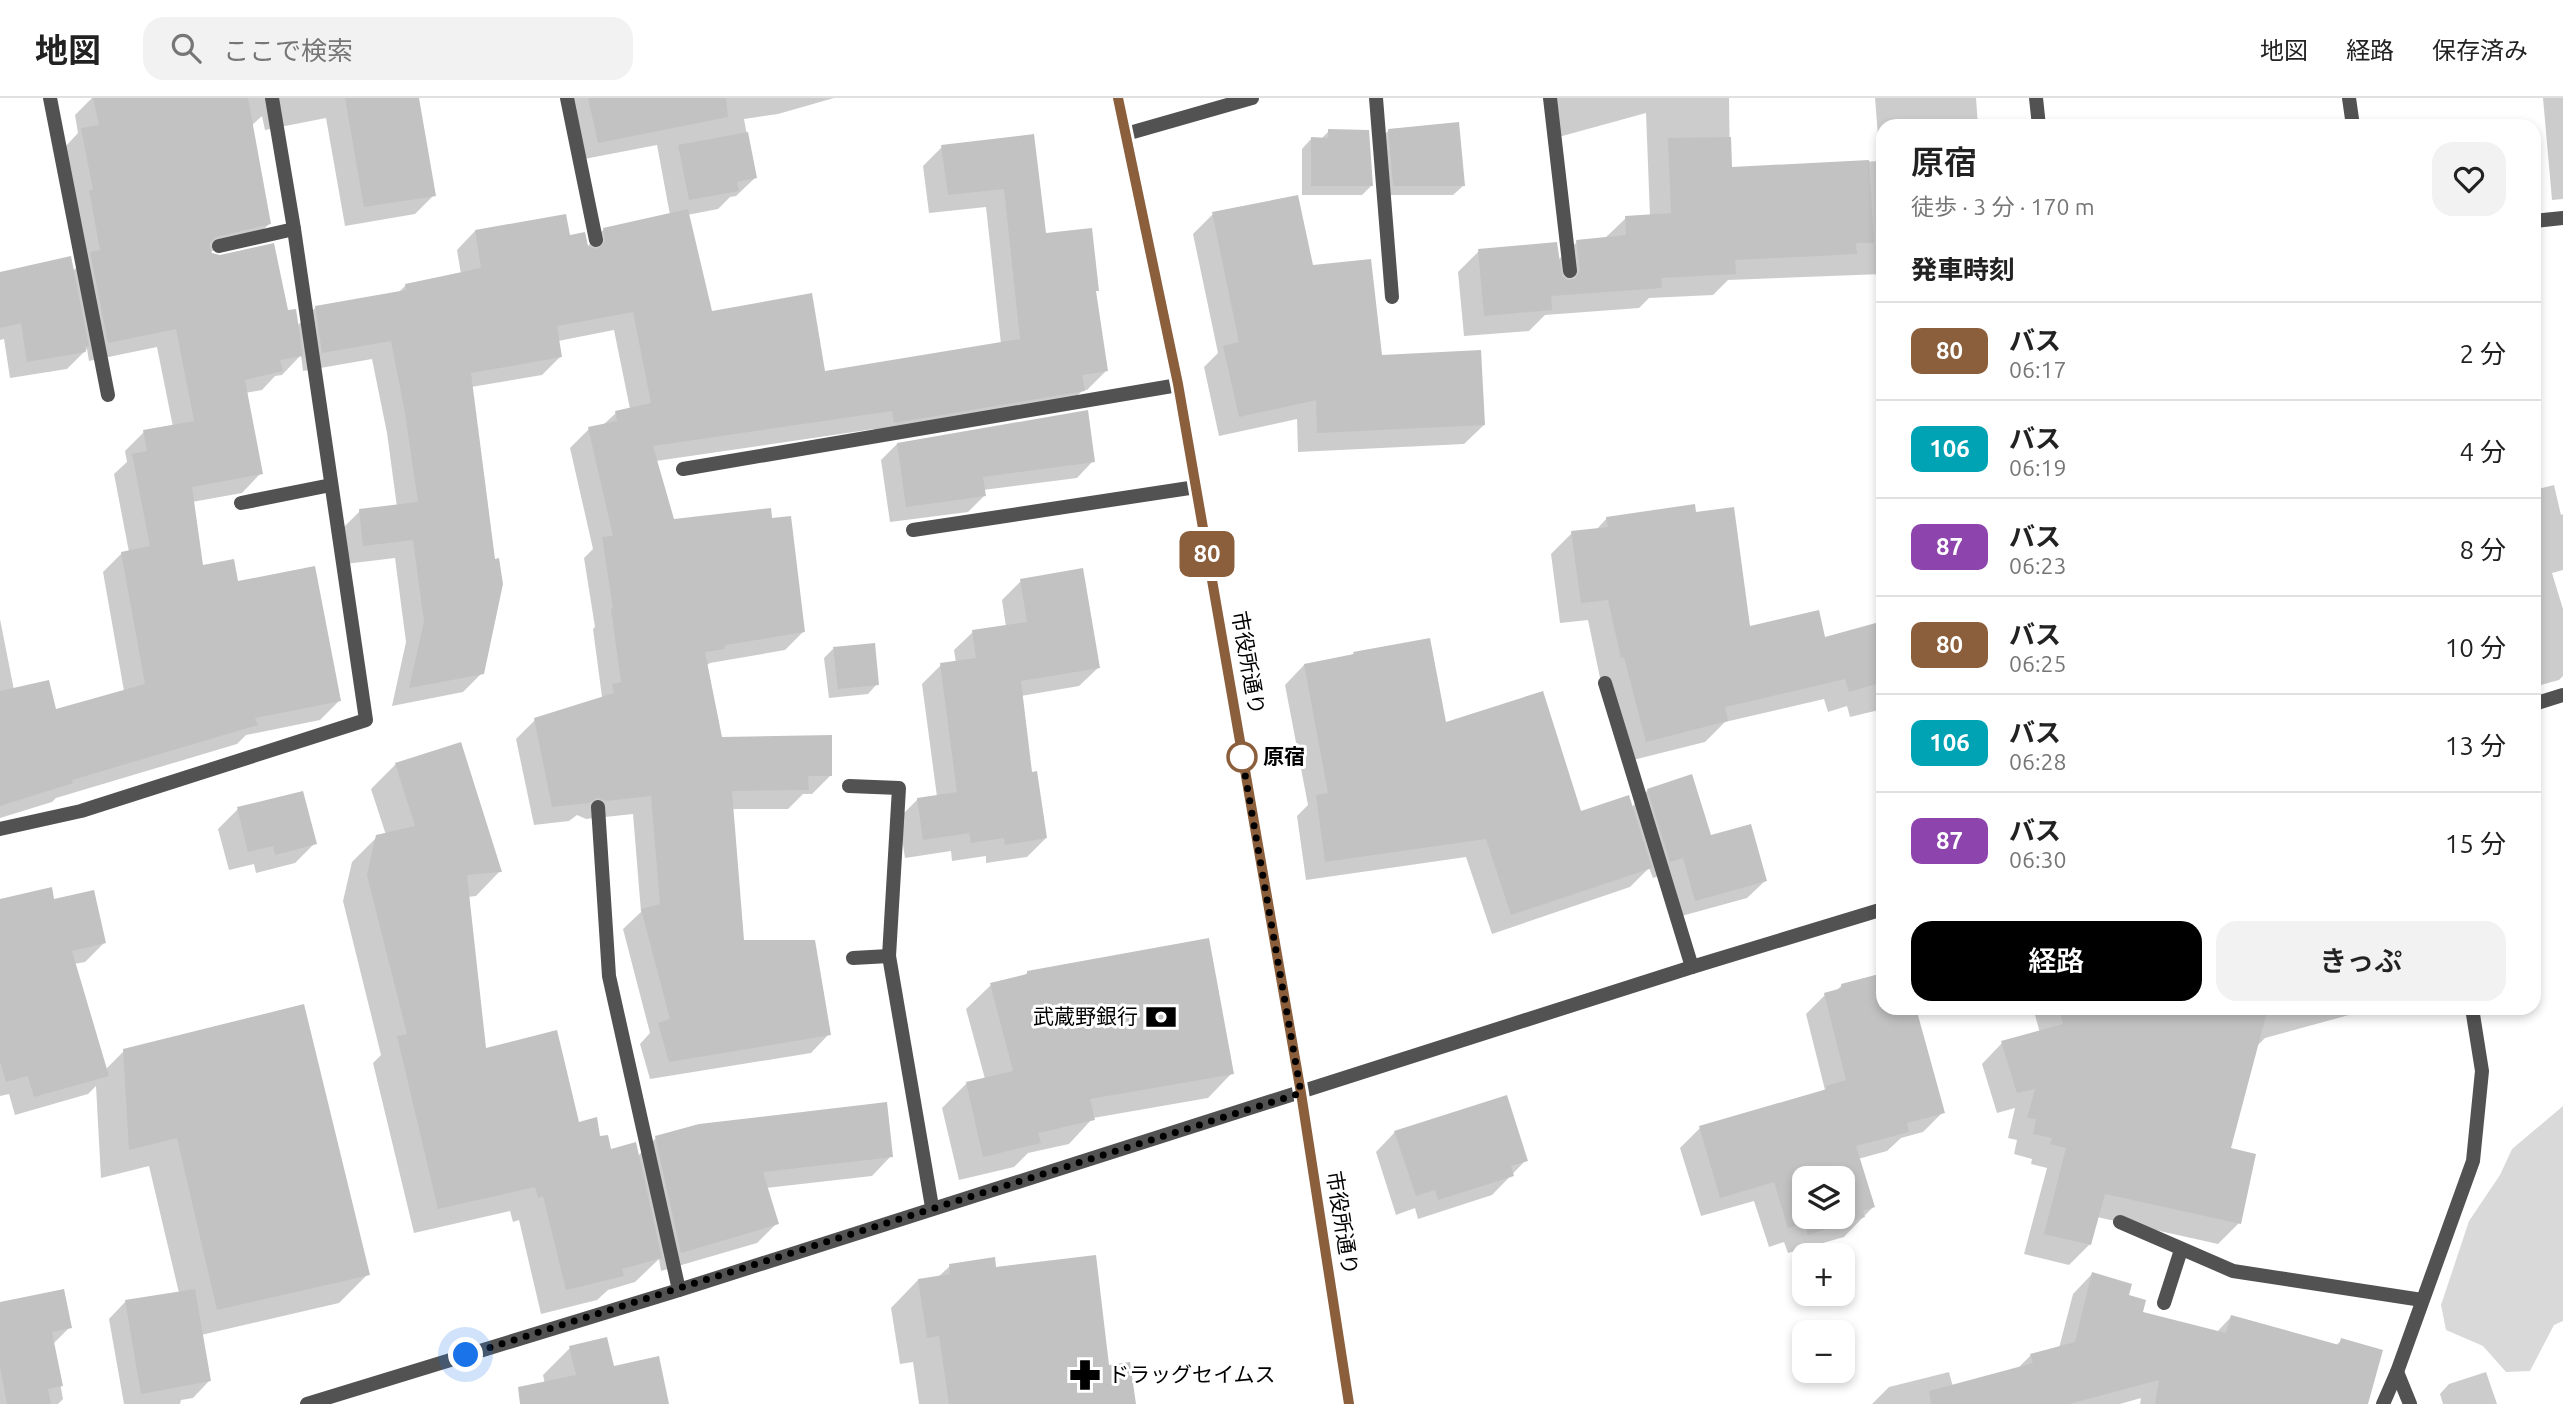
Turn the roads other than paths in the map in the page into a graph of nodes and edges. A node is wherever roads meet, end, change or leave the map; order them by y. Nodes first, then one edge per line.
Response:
1 (50, 98) edge
2 (272, 98) edge
3 (567, 98) edge
4 (1118, 98) edge
5 (1252, 98) edge
6 (1376, 98) edge
7 (1550, 98) edge
8 (2036, 98) edge
9 (2349, 98) edge
10 (2038, 119) edge
11 (2352, 119) edge
12 (1126, 134) junction
13 (2563, 218) edge
14 (2541, 220) edge
15 (294, 229) junction
16 (596, 240) dead end
17 (219, 246) dead end
18 (1570, 271) dead end
19 (1392, 296) dead end
20 (1178, 384) junction
21 (108, 395) dead end
22 (682, 469) dead end
23 (331, 485) junction
24 (1196, 488) junction
25 (241, 503) dead end
26 (913, 530) dead end
27 (1605, 683) dead end
28 (2563, 695) edge
29 (2541, 702) edge
30 (849, 786) dead end
31 (598, 807) dead end
32 (0, 829) edge
33 (1876, 911) edge
34 (889, 956) junction
35 (853, 958) dead end
36 (1692, 967) junction
37 (2473, 1015) edge
38 (1301, 1093) junction
39 (932, 1207) junction
40 (2120, 1222) dead end
41 (2182, 1250) junction
42 (680, 1290) junction
43 (2421, 1300) junction
44 (2164, 1303) dead end
45 (2397, 1372) junction
46 (307, 1404) edge
47 (1349, 1404) edge
48 (2383, 1404) edge
49 (2410, 1404) edge

1 - 21 street
2 - 15 street
3 - 16 street
4 - 12 street, 市役所通り
5 - 12 street
6 - 19 street
7 - 18 street
8 - 10 street
9 - 11 street
12 - 20 street, 市役所通り
13 - 14 street
15 - 17 street
15 - 23 street
20 - 22 street
20 - 24 street, 市役所通り
23 - 25 street
23 - 32 street
24 - 26 street
24 - 38 street, 市役所通り
27 - 36 street
28 - 29 street
30 - 34 street
31 - 42 street
33 - 36 street
34 - 35 street
34 - 39 street
36 - 38 street
37 - 43 street
38 - 39 street
38 - 47 street, 市役所通り
39 - 42 street
40 - 41 street
41 - 43 street
41 - 44 street
42 - 46 street
43 - 45 street
45 - 48 street
45 - 49 street

